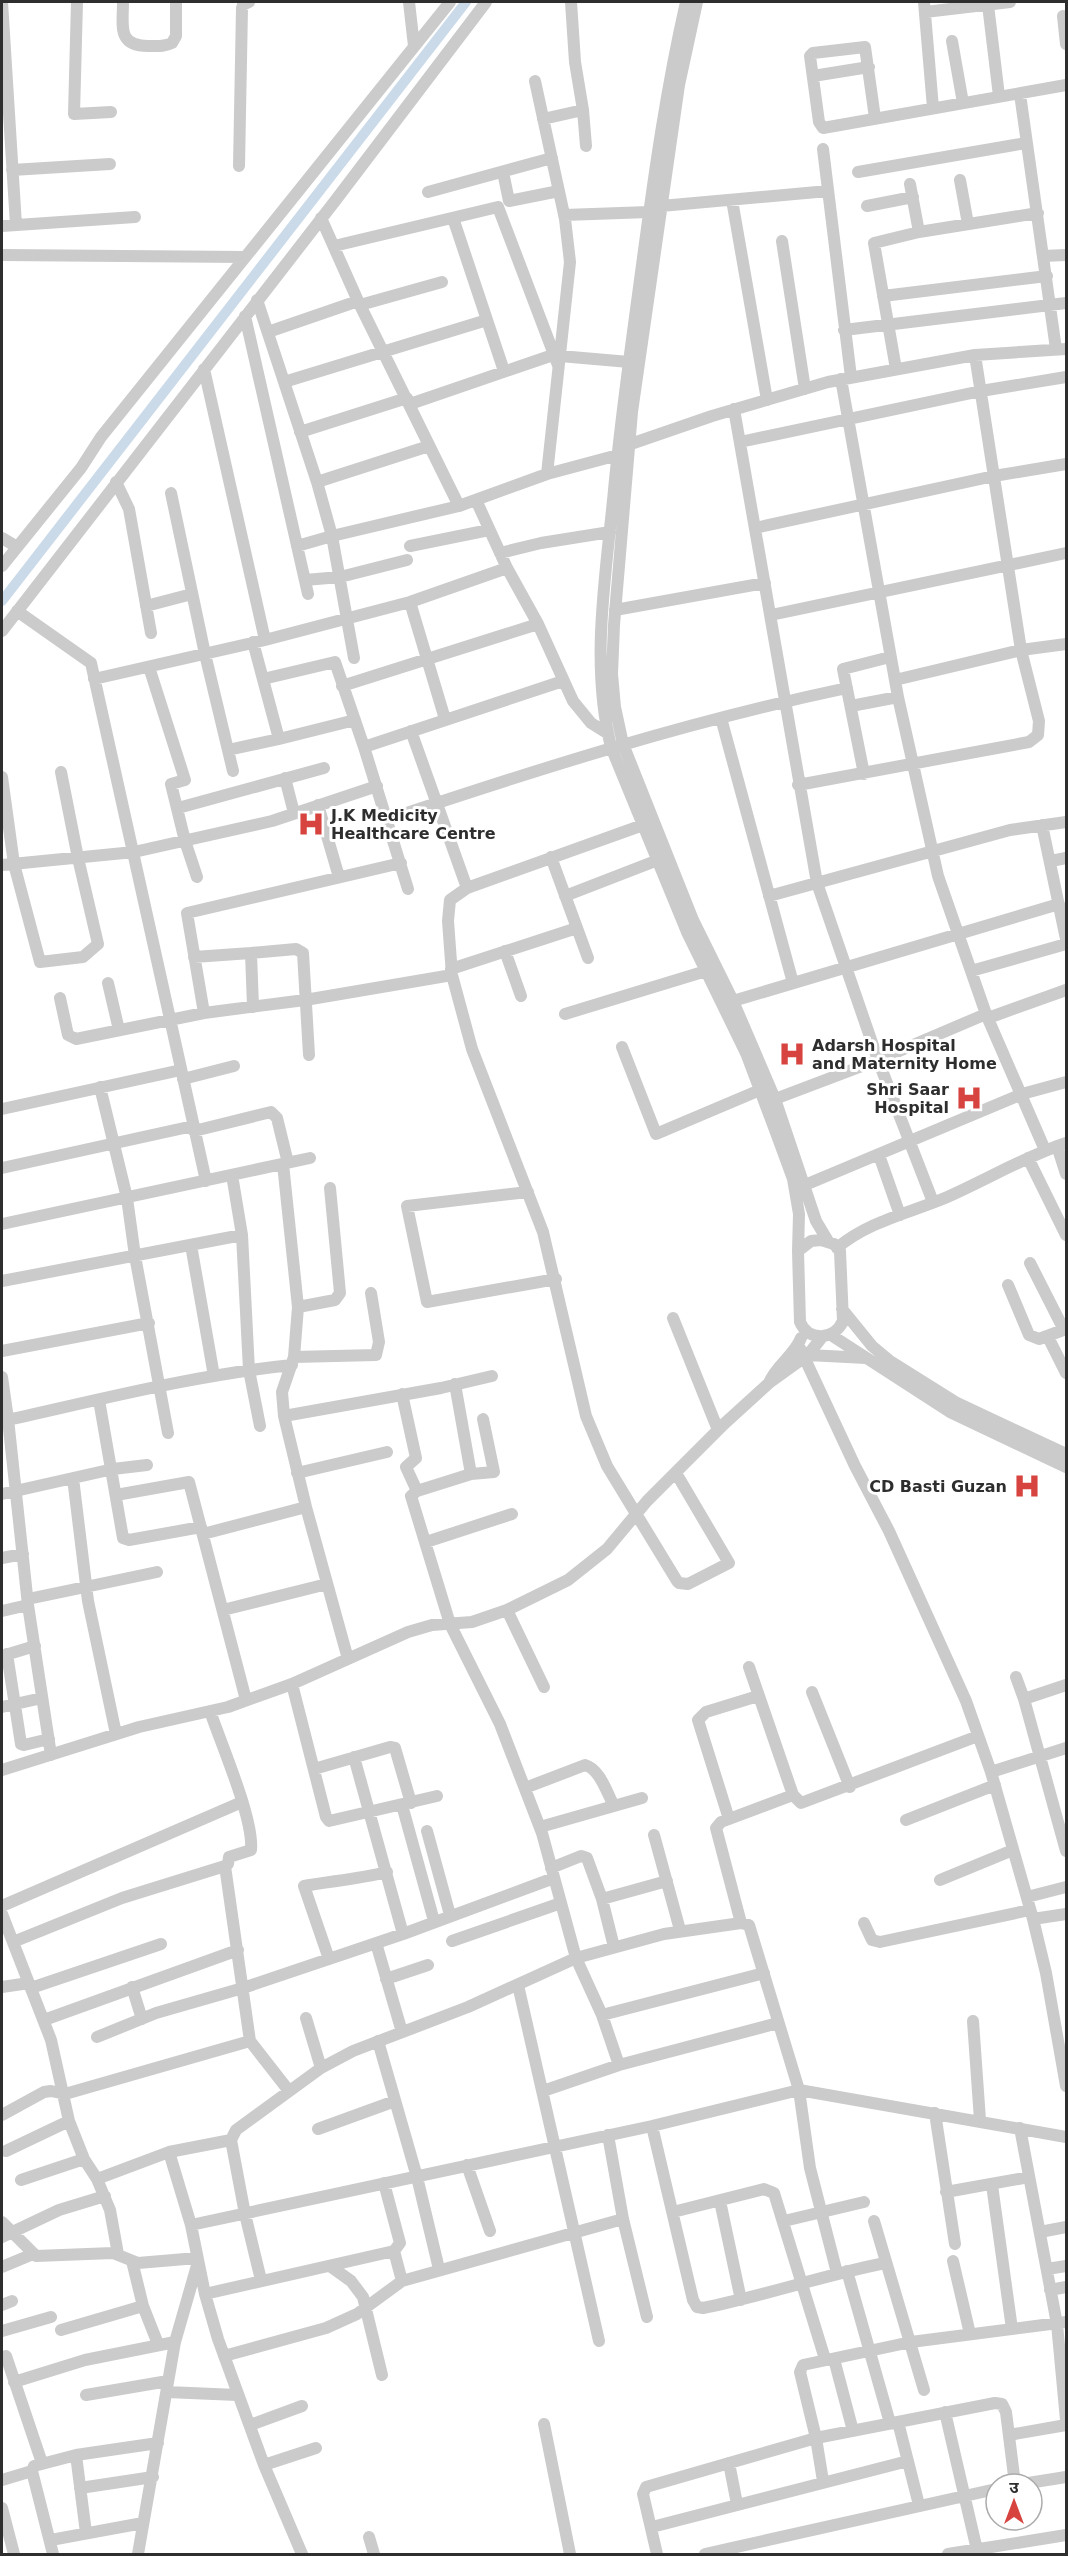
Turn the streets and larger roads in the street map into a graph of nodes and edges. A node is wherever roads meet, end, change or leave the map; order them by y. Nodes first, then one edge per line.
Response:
1 (2, 2) edge
2 (77, 2) edge
3 (123, 2) edge
4 (176, 2) edge
5 (249, 2) edge
6 (409, 2) edge
7 (450, 2) edge
8 (486, 2) edge
9 (571, 2) edge
10 (686, 2) edge
11 (697, 2) edge
12 (1010, 2) edge
13 (961, 5) edge
14 (988, 5) junction
15 (925, 7) edge
16 (1063, 16) dead end
17 (952, 41) dead end
18 (1066, 44) edge
19 (414, 46) junction
20 (869, 67) junction
21 (813, 76) junction
22 (536, 81) dead end
23 (1066, 85) edge
24 (4, 87) edge
25 (1020, 94) junction
26 (999, 96) junction
27 (963, 103) junction
28 (933, 108) junction
29 (583, 110) junction
30 (111, 112) dead end
31 (875, 118) junction
32 (543, 119) junction
33 (1026, 143) junction
34 (586, 146) dead end
35 (823, 148) dead end
36 (552, 158) junction
37 (110, 164) dead end
38 (239, 166) dead end
39 (12, 170) junction
40 (503, 172) junction
41 (858, 172) dead end
42 (960, 180) dead end
43 (910, 184) dead end
44 (559, 191) junction
45 (828, 191) junction
46 (428, 192) dead end
47 (913, 198) junction
48 (732, 200) junction
49 (867, 206) dead end
50 (655, 209) junction
51 (1038, 213) junction
52 (564, 215) junction
53 (135, 217) dead end
54 (321, 218) junction
55 (453, 218) junction
56 (968, 224) junction
57 (16, 225) junction
58 (2, 226) edge
59 (919, 232) junction
60 (782, 241) dead end
61 (334, 246) junction
62 (2, 255) edge
63 (1066, 255) edge
64 (1044, 256) junction
65 (245, 257) junction
66 (1047, 276) junction
67 (442, 282) dead end
68 (883, 296) junction
69 (257, 300) junction
70 (359, 303) junction
71 (1051, 303) junction
72 (1066, 303) edge
73 (245, 316) junction
74 (487, 320) junction
75 (889, 324) junction
76 (844, 330) junction
77 (267, 332) junction
78 (1061, 349) edge
79 (382, 350) junction
80 (975, 356) junction
81 (557, 359) junction
82 (629, 362) junction
83 (204, 369) junction
84 (896, 369) junction
85 (504, 371) junction
86 (1066, 377) edge
87 (846, 378) junction
88 (284, 382) junction
89 (805, 388) junction
90 (981, 391) junction
91 (767, 400) junction
92 (409, 401) junction
93 (734, 409) junction
94 (849, 420) junction
95 (300, 432) junction
96 (740, 442) junction
97 (429, 446) junction
98 (622, 449) junction
99 (1066, 465) edge
100 (547, 474) junction
101 (994, 476) junction
102 (116, 482) junction
103 (316, 482) junction
104 (171, 493) dead end
105 (476, 500) junction
106 (864, 505) junction
107 (459, 506) junction
108 (755, 528) junction
109 (489, 531) junction
110 (610, 532) junction
111 (332, 536) junction
112 (2, 538) edge
113 (297, 546) junction
114 (410, 546) dead end
115 (17, 547) junction
116 (500, 553) junction
117 (1066, 553) edge
118 (407, 560) dead end
119 (1006, 564) junction
120 (2, 566) edge
121 (507, 568) junction
122 (340, 577) junction
123 (304, 580) junction
124 (765, 583) junction
125 (880, 592) junction
126 (192, 594) junction
127 (308, 594) dead end
128 (410, 602) junction
129 (146, 606) junction
130 (615, 610) junction
131 (17, 611) junction
132 (771, 615) junction
133 (346, 619) junction
134 (538, 624) junction
135 (2, 631) edge
136 (151, 633) dead end
137 (259, 641) junction
138 (1066, 644) edge
139 (1021, 651) junction
140 (205, 654) junction
141 (891, 657) junction
142 (354, 658) dead end
143 (427, 659) junction
144 (150, 666) junction
145 (94, 679) junction
146 (263, 679) junction
147 (895, 680) junction
148 (563, 681) junction
149 (342, 686) junction
150 (847, 688) junction
151 (898, 698) junction
152 (785, 701) junction
153 (851, 706) junction
154 (721, 718) junction
155 (445, 719) junction
156 (356, 720) junction
157 (411, 731) junction
158 (607, 733) junction
159 (279, 739) junction
160 (617, 746) junction
161 (364, 747) junction
162 (228, 750) junction
163 (912, 764) junction
164 (324, 768) dead end
165 (233, 771) dead end
166 (61, 772) dead end
167 (864, 774) junction
168 (2, 777) edge
169 (285, 778) junction
170 (798, 785) junction
171 (376, 786) junction
172 (436, 803) junction
173 (318, 805) junction
174 (178, 807) junction
175 (294, 813) junction
176 (386, 820) junction
177 (1066, 822) edge
178 (643, 825) junction
179 (1042, 825) junction
180 (185, 841) junction
181 (134, 852) junction
182 (933, 852) junction
183 (551, 857) junction
184 (78, 858) junction
185 (1066, 858) edge
186 (658, 860) junction
187 (1051, 861) junction
188 (401, 863) junction
189 (8, 865) edge
190 (339, 877) junction
191 (197, 878) dead end
192 (817, 883) junction
193 (467, 888) junction
194 (408, 889) dead end
195 (565, 896) junction
196 (770, 896) junction
197 (1062, 909) edge
198 (577, 927) junction
199 (957, 934) junction
200 (1066, 939) edge
201 (1066, 944) edge
202 (505, 951) junction
203 (251, 952) junction
204 (194, 957) junction
205 (588, 958) dead end
206 (845, 966) junction
207 (706, 971) junction
208 (971, 971) junction
209 (452, 972) junction
210 (108, 983) dead end
211 (793, 983) junction
212 (1066, 990) edge
213 (521, 996) dead end
214 (60, 998) dead end
215 (305, 1000) junction
216 (733, 1001) junction
217 (253, 1007) junction
218 (204, 1013) junction
219 (565, 1014) dead end
220 (987, 1016) junction
221 (169, 1020) junction
222 (118, 1030) junction
223 (622, 1047) dead end
224 (309, 1055) dead end
225 (878, 1059) junction
226 (234, 1066) dead end
227 (182, 1074) junction
228 (1066, 1082) edge
229 (99, 1088) junction
230 (760, 1090) junction
231 (1022, 1094) junction
232 (775, 1099) junction
233 (2, 1109) edge
234 (193, 1129) junction
235 (911, 1142) junction
236 (113, 1144) junction
237 (1056, 1146) edge
238 (879, 1155) junction
239 (310, 1158) dead end
240 (1028, 1158) junction
241 (286, 1163) junction
242 (2, 1168) edge
243 (1066, 1174) edge
244 (232, 1176) junction
245 (206, 1181) junction
246 (805, 1185) junction
247 (330, 1188) dead end
248 (528, 1192) junction
249 (127, 1198) junction
250 (933, 1202) junction
251 (900, 1215) junction
252 (2, 1224) edge
253 (242, 1234) junction
254 (1066, 1235) edge
255 (191, 1245) junction
256 (832, 1245) junction
257 (798, 1251) junction
258 (135, 1256) junction
259 (1030, 1263) dead end
260 (556, 1279) junction
261 (2, 1281) edge
262 (1008, 1285) dead end
263 (371, 1293) dead end
264 (298, 1307) junction
265 (842, 1309) junction
266 (673, 1318) dead end
267 (148, 1323) junction
268 (1065, 1330) edge
269 (803, 1331) junction
270 (826, 1336) junction
271 (1048, 1337) junction
272 (798, 1344) junction
273 (2, 1351) edge
274 (806, 1357) junction
275 (867, 1358) junction
276 (293, 1361) junction
277 (249, 1370) junction
278 (1066, 1373) edge
279 (492, 1376) dead end
280 (2, 1377) edge
281 (214, 1377) junction
282 (769, 1383) junction
283 (455, 1384) junction
284 (159, 1387) junction
285 (402, 1394) junction
286 (99, 1400) junction
287 (284, 1416) junction
288 (483, 1419) dead end
289 (5, 1420) edge
290 (261, 1426) dead end
291 (718, 1430) junction
292 (168, 1433) dead end
293 (387, 1452) dead end
294 (1066, 1454) edge
295 (147, 1465) dead end
296 (1066, 1467) edge
297 (113, 1469) junction
298 (297, 1473) junction
299 (676, 1473) junction
300 (471, 1474) junction
301 (72, 1478) junction
302 (17, 1491) junction
303 (417, 1491) junction
304 (2, 1494) edge
305 (116, 1495) junction
306 (306, 1507) junction
307 (637, 1513) junction
308 (512, 1514) dead end
309 (202, 1530) junction
310 (426, 1542) junction
311 (23, 1554) junction
312 (2, 1558) edge
313 (157, 1572) dead end
314 (327, 1584) junction
315 (87, 1588) junction
316 (28, 1602) junction
317 (223, 1610) junction
318 (507, 1610) junction
319 (2, 1611) edge
320 (450, 1623) junction
321 (35, 1646) junction
322 (4, 1655) edge
323 (348, 1659) junction
324 (749, 1667) dead end
325 (1016, 1677) dead end
326 (292, 1684) junction
327 (1066, 1685) edge
328 (544, 1687) dead end
329 (812, 1692) dead end
330 (758, 1696) junction
331 (42, 1698) junction
332 (1024, 1699) junction
333 (246, 1700) junction
334 (15, 1704) junction
335 (2, 1707) edge
336 (210, 1711) junction
337 (116, 1734) junction
338 (978, 1736) junction
339 (49, 1739) junction
340 (1066, 1748) edge
341 (51, 1755) junction
342 (1040, 1756) junction
343 (354, 1757) junction
344 (314, 1769) junction
345 (2, 1770) edge
346 (993, 1779) junction
347 (850, 1787) junction
348 (525, 1788) junction
349 (793, 1795) junction
350 (437, 1796) dead end
351 (642, 1798) dead end
352 (242, 1802) junction
353 (407, 1804) junction
354 (614, 1806) junction
355 (370, 1813) junction
356 (1062, 1813) edge
357 (729, 1819) junction
358 (906, 1820) dead end
359 (540, 1827) junction
360 (427, 1831) dead end
361 (654, 1835) dead end
362 (1013, 1850) junction
363 (1066, 1851) edge
364 (225, 1866) junction
365 (387, 1872) junction
366 (553, 1873) junction
367 (940, 1880) dead end
368 (667, 1881) junction
369 (1066, 1887) edge
370 (1027, 1897) junction
371 (602, 1899) junction
372 (561, 1903) junction
373 (2, 1906) edge
374 (2, 1914) edge
375 (1031, 1914) junction
376 (1066, 1914) edge
377 (450, 1916) junction
378 (434, 1921) junction
379 (741, 1923) junction
380 (864, 1923) dead end
381 (680, 1930) junction
382 (403, 1934) junction
383 (7, 1935) edge
384 (452, 1941) dead end
385 (376, 1943) junction
386 (161, 1944) dead end
387 (614, 1947) junction
388 (238, 1950) junction
389 (576, 1958) junction
390 (329, 1959) junction
391 (429, 1965) dead end
392 (764, 1973) junction
393 (386, 1979) junction
394 (518, 1985) junction
395 (30, 1986) junction
396 (2, 1987) edge
397 (132, 1987) junction
398 (243, 1988) junction
399 (602, 2015) junction
400 (306, 2018) dead end
401 (142, 2019) junction
402 (44, 2020) junction
403 (973, 2020) dead end
404 (778, 2023) junction
405 (402, 2032) junction
406 (97, 2037) dead end
407 (250, 2041) junction
408 (378, 2041) junction
409 (619, 2065) junction
410 (321, 2068) junction
411 (1066, 2086) edge
412 (799, 2090) junction
413 (289, 2091) junction
414 (543, 2091) junction
415 (65, 2094) junction
416 (395, 2101) junction
417 (935, 2113) junction
418 (2, 2115) edge
419 (980, 2120) junction
420 (69, 2121) junction
421 (652, 2126) junction
422 (1020, 2128) junction
423 (318, 2129) dead end
424 (608, 2135) junction
425 (1066, 2137) edge
426 (231, 2140) junction
427 (555, 2147) junction
428 (6, 2151) dead end
429 (169, 2152) junction
430 (84, 2159) junction
431 (467, 2165) junction
432 (417, 2177) junction
433 (1029, 2177) junction
434 (97, 2179) junction
435 (21, 2180) dead end
436 (384, 2183) junction
437 (992, 2185) junction
438 (946, 2193) junction
439 (105, 2196) junction
440 (720, 2201) junction
441 (864, 2202) dead end
442 (820, 2211) junction
443 (674, 2212) junction
444 (245, 2214) junction
445 (623, 2219) junction
446 (784, 2221) junction
447 (874, 2221) dead end
448 (2, 2222) edge
449 (192, 2225) junction
450 (1066, 2227) edge
451 (490, 2231) dead end
452 (575, 2232) junction
453 (1040, 2232) junction
454 (7, 2235) edge
455 (955, 2244) dead end
456 (394, 2251) junction
457 (33, 2254) junction
458 (118, 2254) junction
459 (198, 2260) junction
460 (132, 2261) junction
461 (953, 2261) dead end
462 (885, 2263) junction
463 (330, 2266) junction
464 (1066, 2266) edge
465 (2, 2267) edge
466 (439, 2269) junction
467 (1047, 2270) junction
468 (842, 2272) junction
469 (261, 2280) junction
470 (402, 2281) junction
471 (801, 2282) junction
472 (1066, 2287) edge
473 (1050, 2290) junction
474 (205, 2294) junction
475 (741, 2300) junction
476 (143, 2306) junction
477 (366, 2307) junction
478 (51, 2317) dead end
479 (647, 2318) dead end
480 (1062, 2323) edge
481 (1012, 2329) junction
482 (61, 2330) dead end
483 (2, 2331) edge
484 (970, 2334) junction
485 (598, 2341) dead end
486 (175, 2342) junction
487 (911, 2342) junction
488 (158, 2344) junction
489 (870, 2350) junction
490 (6, 2356) dead end
491 (224, 2356) junction
492 (829, 2359) junction
493 (382, 2375) dead end
494 (14, 2382) junction
495 (168, 2387) junction
496 (924, 2390) dead end
497 (86, 2395) dead end
498 (237, 2395) junction
499 (302, 2406) dead end
500 (945, 2412) junction
501 (1066, 2420) edge
502 (894, 2422) junction
503 (544, 2424) dead end
504 (250, 2425) junction
505 (1066, 2425) edge
506 (853, 2431) junction
507 (1009, 2435) junction
508 (816, 2438) junction
509 (158, 2443) junction
510 (316, 2448) dead end
511 (76, 2455) junction
512 (908, 2461) junction
513 (729, 2463) junction
514 (264, 2464) junction
515 (37, 2467) junction
516 (1014, 2472) edge
517 (3, 2476) edge
518 (153, 2476) junction
519 (1066, 2477) edge
520 (1044, 2480) edge
521 (823, 2481) junction
522 (80, 2488) junction
523 (984, 2492) edge
524 (963, 2496) junction
525 (737, 2504) junction
526 (919, 2505) junction
527 (2, 2508) edge
528 (143, 2523) junction
529 (652, 2527) junction
530 (86, 2533) junction
531 (1066, 2535) edge
532 (369, 2537) dead end
533 (51, 2540) junction
534 (977, 2550) junction
535 (14, 2554) edge
536 (53, 2554) edge
537 (138, 2554) edge
538 (302, 2554) edge
539 (374, 2554) edge
540 (570, 2554) edge
541 (657, 2554) edge
542 (705, 2554) edge
543 (948, 2554) edge

1 - 24 street
2 - 30 street
3 - 4 street
5 - 38 street
6 - 19 street
7 - 19 street
8 - 54 street
9 - 29 street
10 - 50 street
11 - 50 street
12 - 14 street
13 - 14 street
13 - 15 street
14 - 26 street
15 - 28 street
16 - 18 street
17 - 27 street
19 - 65 street
20 - 21 street
20 - 21 street
20 - 31 street
21 - 31 street
22 - 32 street
23 - 25 street
24 - 39 street
25 - 26 street
25 - 33 street
26 - 27 street
27 - 28 street
28 - 31 street
29 - 32 street
29 - 34 street
32 - 36 street
33 - 41 street
33 - 51 street
35 - 45 street
36 - 40 street
36 - 44 street
37 - 39 street
39 - 57 street
40 - 44 street
40 - 46 street
42 - 56 street
43 - 47 street
44 - 52 street
45 - 48 street
45 - 76 street
47 - 49 street
47 - 59 street
48 - 50 street
48 - 91 street
50 - 52 street
50 - 82 street
50 - 98 street
51 - 56 street
51 - 64 street
52 - 81 street
53 - 57 street
54 - 61 street
54 - 69 street
55 - 61 street
55 - 74 street
55 - 81 street
56 - 59 street
57 - 58 street
59 - 68 street
60 - 89 street
61 - 70 street
62 - 65 street
63 - 64 street
64 - 66 street
65 - 115 street
66 - 68 street
66 - 71 street
67 - 70 street
68 - 75 street
69 - 73 street
69 - 77 street
70 - 77 street
70 - 79 street
71 - 72 street
71 - 75 street
71 - 78 street
73 - 83 street
73 - 113 street
74 - 79 street
74 - 85 street
75 - 76 street
75 - 84 street
76 - 87 street
77 - 88 street
78 - 80 street
79 - 88 street
79 - 92 street
80 - 84 street
80 - 90 street
81 - 82 street
81 - 85 street
81 - 100 street
82 - 98 street
83 - 102 street
83 - 137 street
84 - 87 street
85 - 92 street
86 - 90 street
87 - 89 street
87 - 94 street
88 - 95 street
89 - 91 street
90 - 94 street
90 - 101 street
91 - 93 street
92 - 95 street
92 - 97 street
93 - 96 street
93 - 98 street
94 - 96 street
94 - 106 street
95 - 103 street
96 - 108 street
97 - 103 street
97 - 107 street
98 - 100 street
98 - 110 street
98 - 130 street
99 - 101 street
100 - 105 street
101 - 106 street
101 - 119 street
102 - 129 street
102 - 131 street
103 - 111 street
104 - 126 street
105 - 107 street
105 - 109 street
106 - 108 street
106 - 125 street
107 - 111 street
108 - 124 street
109 - 114 street
109 - 116 street
110 - 116 street
110 - 158 street
111 - 113 street
111 - 122 street
112 - 115 street
113 - 123 street
115 - 120 street
116 - 121 street
117 - 119 street
118 - 122 street
119 - 125 street
119 - 139 street
121 - 128 street
121 - 134 street
122 - 123 street
122 - 133 street
123 - 127 street
124 - 130 street
124 - 132 street
125 - 132 street
125 - 141 street
126 - 129 street
126 - 140 street
128 - 133 street
128 - 143 street
129 - 136 street
130 - 160 street
131 - 135 street
131 - 145 street
132 - 152 street
133 - 137 street
133 - 142 street
134 - 143 street
134 - 148 street
137 - 140 street
137 - 146 street
138 - 139 street
139 - 147 street
139 - 163 street
140 - 144 street
140 - 162 street
141 - 147 street
141 - 150 street
143 - 149 street
143 - 155 street
144 - 145 street
144 - 174 street
145 - 181 street
146 - 149 street
146 - 159 street
147 - 151 street
148 - 155 street
148 - 158 street
149 - 156 street
150 - 152 street
150 - 153 street
151 - 153 street
151 - 163 street
152 - 154 street
152 - 170 street
153 - 167 street
154 - 160 street
154 - 196 street
155 - 157 street
156 - 159 street
156 - 161 street
157 - 161 street
157 - 172 street
158 - 160 street
159 - 162 street
160 - 172 street
160 - 178 street
160 - 216 street
161 - 171 street
162 - 165 street
163 - 167 street
163 - 182 street
164 - 169 street
166 - 184 street
167 - 170 street
168 - 189 street
169 - 174 street
169 - 175 street
170 - 192 street
171 - 173 street
171 - 176 street
172 - 176 street
172 - 193 street
173 - 175 street
173 - 190 street
174 - 180 street
175 - 180 street
176 - 188 street
177 - 179 street
178 - 183 street
178 - 186 street
179 - 182 street
179 - 187 street
180 - 181 street
180 - 191 street
181 - 184 street
181 - 221 street
182 - 192 street
182 - 199 street
183 - 193 street
183 - 195 street
184 - 189 street
184 - 189 street
185 - 187 street
186 - 195 street
186 - 207 street
187 - 197 street
188 - 190 street
188 - 194 street
190 - 204 street
192 - 196 street
192 - 206 street
193 - 209 street
195 - 198 street
196 - 211 street
197 - 199 street
197 - 200 street
198 - 202 street
198 - 205 street
199 - 206 street
199 - 208 street
201 - 208 street
202 - 209 street
202 - 213 street
203 - 204 street
203 - 215 street
203 - 217 street
204 - 218 street
206 - 211 street
206 - 225 street
207 - 219 street
207 - 230 street
208 - 220 street
209 - 215 street
209 - 248 street
210 - 222 street
211 - 216 street
212 - 220 street
214 - 222 street
215 - 217 street
215 - 224 street
216 - 232 street
217 - 218 street
218 - 221 street
220 - 225 street
220 - 231 street
221 - 222 street
221 - 227 street
223 - 230 street
225 - 232 street
225 - 235 street
226 - 227 street
227 - 229 street
227 - 234 street
228 - 231 street
229 - 233 street
229 - 236 street
230 - 257 street
231 - 235 street
231 - 237 street
232 - 246 street
234 - 236 street
234 - 241 street
234 - 245 street
235 - 238 street
235 - 250 street
236 - 242 street
236 - 249 street
237 - 240 street
237 - 243 street
238 - 246 street
238 - 251 street
239 - 241 street
240 - 250 street
240 - 254 street
241 - 244 street
241 - 264 street
244 - 245 street
244 - 253 street
245 - 249 street
246 - 256 street
247 - 264 street
248 - 260 street
248 - 260 street
249 - 252 street
249 - 258 street
250 - 251 street
251 - 256 street
253 - 255 street
253 - 277 street
255 - 258 street
255 - 281 street
256 - 257 street
256 - 265 street
257 - 269 street
258 - 261 street
258 - 267 street
259 - 268 street
260 - 307 street
262 - 271 street
263 - 276 street
264 - 276 street
265 - 270 street
265 - 294 street
266 - 291 street
267 - 273 street
267 - 284 street
268 - 271 street
269 - 270 street
269 - 272 street
270 - 274 street
270 - 275 street
271 - 278 street
272 - 274 street
272 - 282 street
274 - 275 street
274 - 282 street
274 - 338 street
275 - 296 street
276 - 277 street
276 - 287 street
277 - 281 street
277 - 290 street
279 - 283 street
280 - 289 street
281 - 284 street
282 - 291 street
283 - 285 street
283 - 300 street
284 - 286 street
284 - 292 street
285 - 287 street
285 - 303 street
286 - 289 street
286 - 297 street
287 - 298 street
288 - 300 street
289 - 302 street
291 - 299 street
293 - 298 street
295 - 297 street
297 - 301 street
297 - 305 street
298 - 306 street
299 - 307 street
299 - 307 street
300 - 303 street
301 - 302 street
301 - 315 street
302 - 304 street
302 - 311 street
303 - 310 street
305 - 309 street
305 - 309 street
306 - 309 street
306 - 314 street
307 - 318 street
308 - 310 street
309 - 317 street
310 - 320 street
311 - 312 street
311 - 316 street
313 - 315 street
314 - 317 street
314 - 323 street
315 - 316 street
315 - 337 street
316 - 319 street
316 - 321 street
317 - 333 street
318 - 320 street
318 - 328 street
320 - 323 street
320 - 348 street
321 - 322 street
321 - 331 street
322 - 334 street
323 - 326 street
324 - 330 street
325 - 332 street
326 - 333 street
326 - 344 street
327 - 332 street
329 - 347 street
330 - 349 street
330 - 357 street
331 - 334 street
331 - 339 street
332 - 342 street
333 - 336 street
334 - 335 street
334 - 339 street
336 - 337 street
336 - 352 street
337 - 341 street
338 - 346 street
338 - 347 street
339 - 341 street
340 - 342 street
341 - 345 street
342 - 346 street
342 - 356 street
343 - 344 street
343 - 353 street
343 - 355 street
344 - 355 street
346 - 358 street
346 - 362 street
347 - 349 street
348 - 354 street
348 - 359 street
349 - 357 street
350 - 353 street
351 - 354 street
352 - 364 street
352 - 373 street
353 - 355 street
353 - 378 street
354 - 359 street
355 - 365 street
356 - 363 street
357 - 379 street
359 - 366 street
360 - 377 street
361 - 368 street
362 - 367 street
362 - 370 street
364 - 383 street
364 - 388 street
365 - 382 street
365 - 390 street
366 - 371 street
366 - 372 street
366 - 377 street
368 - 371 street
368 - 381 street
369 - 370 street
370 - 375 street
371 - 387 street
372 - 384 street
372 - 389 street
374 - 383 street
375 - 376 street
375 - 380 street
375 - 411 street
377 - 378 street
378 - 382 street
379 - 381 street
379 - 392 street
381 - 387 street
382 - 385 street
383 - 395 street
385 - 390 street
385 - 393 street
386 - 395 street
387 - 389 street
388 - 397 street
388 - 398 street
389 - 394 street
389 - 399 street
390 - 398 street
391 - 393 street
392 - 399 street
392 - 404 street
393 - 405 street
394 - 405 street
394 - 414 street
395 - 396 street
395 - 402 street
397 - 401 street
397 - 402 street
398 - 401 street
398 - 407 street
399 - 409 street
400 - 410 street
401 - 406 street
402 - 415 street
403 - 419 street
404 - 409 street
404 - 412 street
405 - 408 street
407 - 413 street
407 - 415 street
408 - 410 street
408 - 416 street
409 - 414 street
410 - 413 street
412 - 417 street
412 - 421 street
412 - 442 street
413 - 426 street
414 - 427 street
415 - 418 street
415 - 420 street
416 - 423 street
416 - 432 street
417 - 419 street
417 - 438 street
419 - 422 street
420 - 428 street
420 - 430 street
421 - 424 street
421 - 443 street
422 - 425 street
422 - 433 street
424 - 427 street
424 - 445 street
426 - 429 street
426 - 444 street
427 - 431 street
427 - 452 street
429 - 434 street
429 - 449 street
430 - 434 street
430 - 435 street
431 - 432 street
431 - 451 street
432 - 436 street
432 - 466 street
433 - 437 street
433 - 453 street
434 - 439 street
436 - 444 street
436 - 456 street
437 - 438 street
437 - 481 street
438 - 455 street
439 - 454 street
439 - 458 street
440 - 443 street
440 - 446 street
440 - 475 street
441 - 442 street
442 - 446 street
442 - 468 street
443 - 475 street
444 - 449 street
444 - 469 street
445 - 452 street
445 - 479 street
446 - 471 street
447 - 462 street
448 - 454 street
449 - 459 street
450 - 453 street
452 - 466 street
452 - 485 street
453 - 467 street
454 - 457 street
456 - 463 street
456 - 470 street
457 - 458 street
457 - 465 street
458 - 460 street
459 - 460 street
459 - 474 street
459 - 486 street
460 - 476 street
461 - 484 street
462 - 468 street
462 - 487 street
463 - 469 street
463 - 477 street
464 - 467 street
466 - 470 street
467 - 473 street
468 - 471 street
468 - 489 street
469 - 474 street
470 - 477 street
471 - 475 street
471 - 492 street
472 - 473 street
473 - 480 street
474 - 491 street
476 - 482 street
476 - 488 street
477 - 491 street
477 - 493 street
478 - 483 street
480 - 481 street
480 - 501 street
481 - 484 street
484 - 487 street
486 - 488 street
486 - 495 street
487 - 489 street
487 - 496 street
488 - 494 street
489 - 492 street
489 - 502 street
490 - 494 street
491 - 498 street
492 - 506 street
492 - 508 street
494 - 515 street
495 - 497 street
495 - 498 street
495 - 509 street
498 - 504 street
499 - 504 street
500 - 502 street
500 - 507 street
500 - 524 street
502 - 506 street
502 - 512 street
503 - 540 street
504 - 514 street
505 - 507 street
506 - 508 street
507 - 516 street
508 - 513 street
508 - 521 street
509 - 511 street
509 - 518 street
510 - 514 street
511 - 515 street
511 - 522 street
512 - 521 street
512 - 526 street
513 - 525 street
513 - 529 street
514 - 538 street
515 - 517 street
515 - 533 street
518 - 522 street
518 - 528 street
519 - 520 street
521 - 525 street
522 - 530 street
523 - 524 street
524 - 526 street
524 - 534 street
525 - 529 street
526 - 542 street
527 - 535 street
528 - 530 street
528 - 537 street
529 - 541 street
530 - 533 street
531 - 534 street
532 - 539 street
533 - 536 street
534 - 543 street

